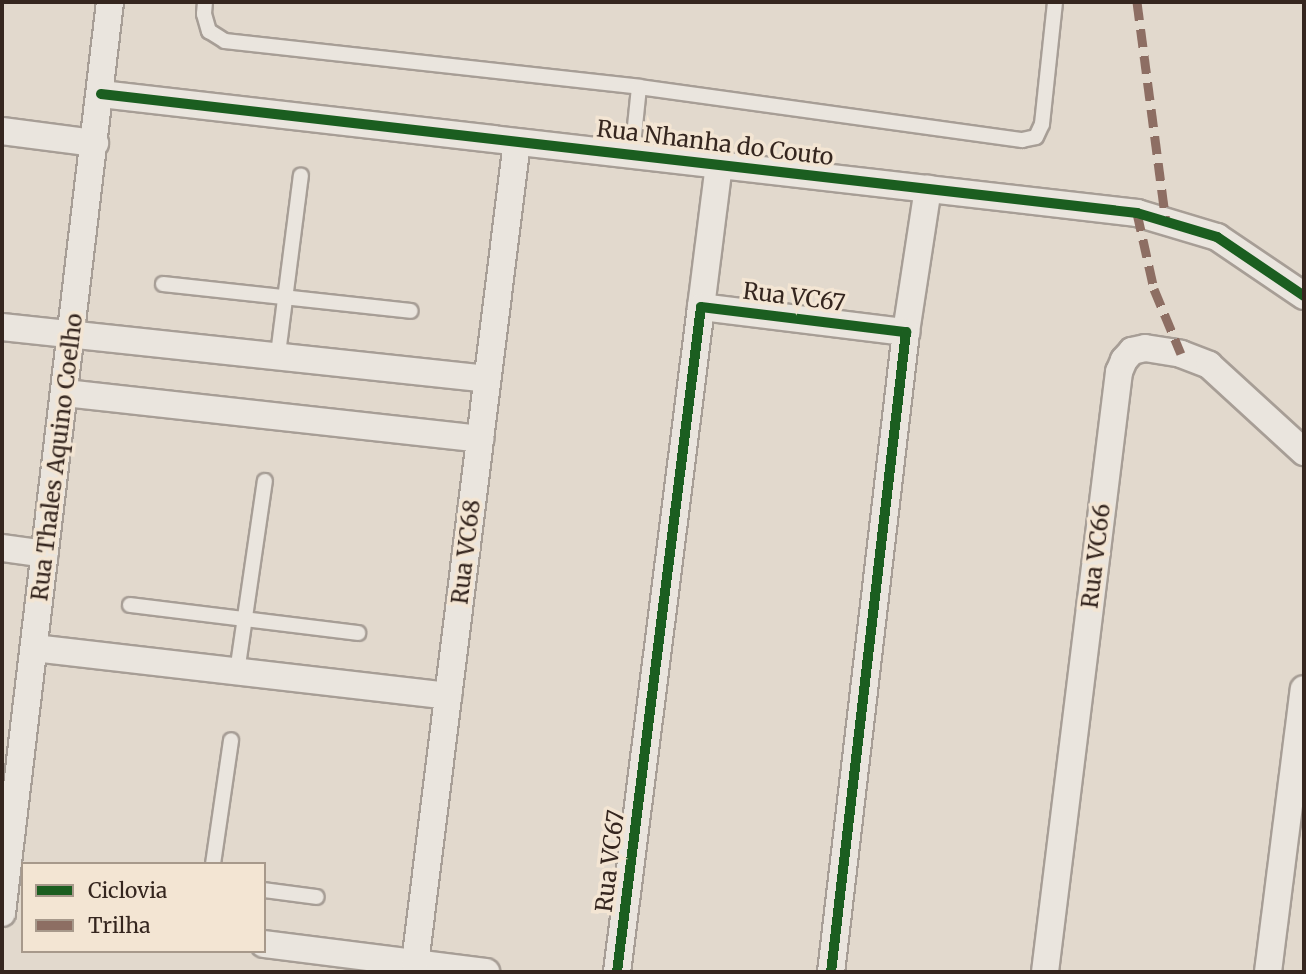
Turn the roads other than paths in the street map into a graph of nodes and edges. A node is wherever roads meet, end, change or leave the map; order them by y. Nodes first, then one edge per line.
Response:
1 (110, 2) edge
2 (205, 2) edge
3 (1055, 2) edge
4 (639, 88) junction
5 (101, 94) junction
6 (2, 131) edge
7 (517, 142) junction
8 (95, 143) junction
9 (632, 155) junction
10 (719, 165) junction
11 (301, 176) dead end
12 (928, 189) junction
13 (163, 284) dead end
14 (1304, 296) edge
15 (285, 298) junction
16 (701, 307) junction
17 (411, 312) dead end
18 (2, 327) edge
19 (906, 332) junction
20 (72, 333) junction
21 (278, 354) junction
22 (487, 379) junction
23 (65, 393) junction
24 (480, 439) junction
25 (1304, 452) edge
26 (265, 481) dead end
27 (2, 548) edge
28 (45, 554) junction
29 (130, 605) dead end
30 (246, 619) junction
31 (358, 634) dead end
32 (34, 648) junction
33 (237, 672) junction
34 (1304, 689) edge
35 (448, 696) junction
36 (231, 740) dead end
37 (11, 757) edge
38 (1296, 800) edge
39 (213, 862) edge
40 (266, 890) edge
41 (317, 897) dead end
42 (2, 913) edge
43 (21, 915) edge
44 (266, 945) edge
45 (327, 962) edge
46 (415, 963) junction
47 (486, 972) edge
48 (617, 972) edge
49 (831, 972) edge
50 (1045, 972) edge
51 (1268, 972) edge

1 - 5 street, Rua Thales Aquino Coelho
2 - 4 lane
3 - 4 lane
4 - 9 lane
5 - 7 street, Rua Nhanha do Couto
5 - 8 street, Rua Thales Aquino Coelho
6 - 8 street
7 - 9 street, Rua Nhanha do Couto
7 - 22 street, Rua VC68
8 - 20 street, Rua Thales Aquino Coelho
9 - 10 street, Rua Nhanha do Couto
10 - 12 street, Rua Nhanha do Couto
10 - 16 street, Rua VC67
11 - 15 lane
12 - 14 street, Rua Nhanha do Couto
12 - 19 street
13 - 15 lane
15 - 17 lane
15 - 21 lane
16 - 19 street, Rua VC67
16 - 48 street, Rua VC67
18 - 20 street
19 - 49 street
20 - 21 street
20 - 23 street, Rua Thales Aquino Coelho
21 - 22 street
22 - 24 street, Rua VC68
23 - 24 street
23 - 28 street, Rua Thales Aquino Coelho
24 - 35 street, Rua VC68
25 - 50 street, Rua VC66
26 - 30 lane
27 - 28 street
28 - 32 street, Rua Thales Aquino Coelho
29 - 30 lane
30 - 31 lane
30 - 33 lane
32 - 33 street
32 - 37 street, Rua Thales Aquino Coelho
33 - 35 street
34 - 38 street
35 - 46 street, Rua VC68
36 - 39 lane
37 - 42 street, Rua Thales Aquino Coelho
38 - 51 street
40 - 41 lane
42 - 43 street
44 - 45 street
45 - 46 street
46 - 47 street

